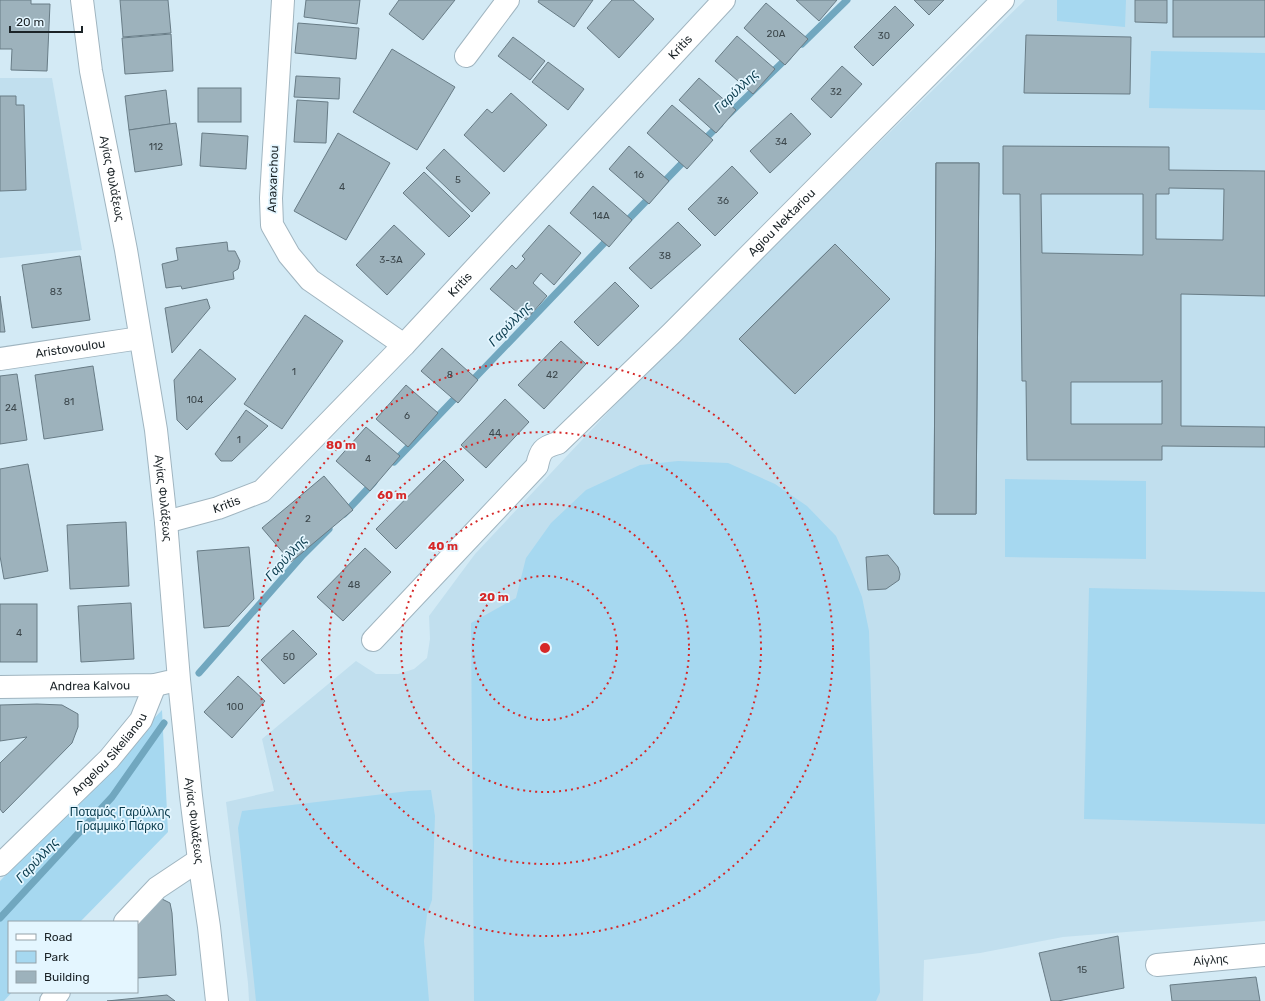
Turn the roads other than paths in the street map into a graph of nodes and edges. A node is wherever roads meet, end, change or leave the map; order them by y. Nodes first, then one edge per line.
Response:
1 (82, 0) edge
2 (283, 0) edge
3 (508, 0) edge
4 (724, 0) edge
5 (1003, 0) edge
6 (466, 56) dead end
7 (140, 338) junction
8 (404, 345) junction
9 (0, 359) edge
10 (166, 522) junction
11 (373, 640) dead end
12 (179, 680) junction
13 (155, 685) junction
14 (0, 687) edge
15 (199, 860) junction
16 (0, 865) edge
17 (126, 921) edge
18 (1265, 955) edge
19 (1157, 965) dead end
20 (58, 993) edge
21 (51, 1001) edge
22 (217, 1001) edge

1 - 7 street, Αγίας Φυλάξεως
2 - 8 street, Anaxarchou
3 - 6 street
4 - 8 street, Kritis
5 - 11 street, Agiou Nektariou
7 - 9 street, Aristovoulou
7 - 10 street, Αγίας Φυλάξεως
8 - 10 street, Kritis
10 - 12 street, Αγίας Φυλάξεως
12 - 13 street, Andrea Kalvou
12 - 15 street, Αγίας Φυλάξεως
13 - 14 street, Andrea Kalvou
13 - 16 street, Angelou Sikelianou
15 - 17 street
15 - 22 street, Αγίας Φυλάξεως
18 - 19 street, Αίγλης
20 - 21 street

